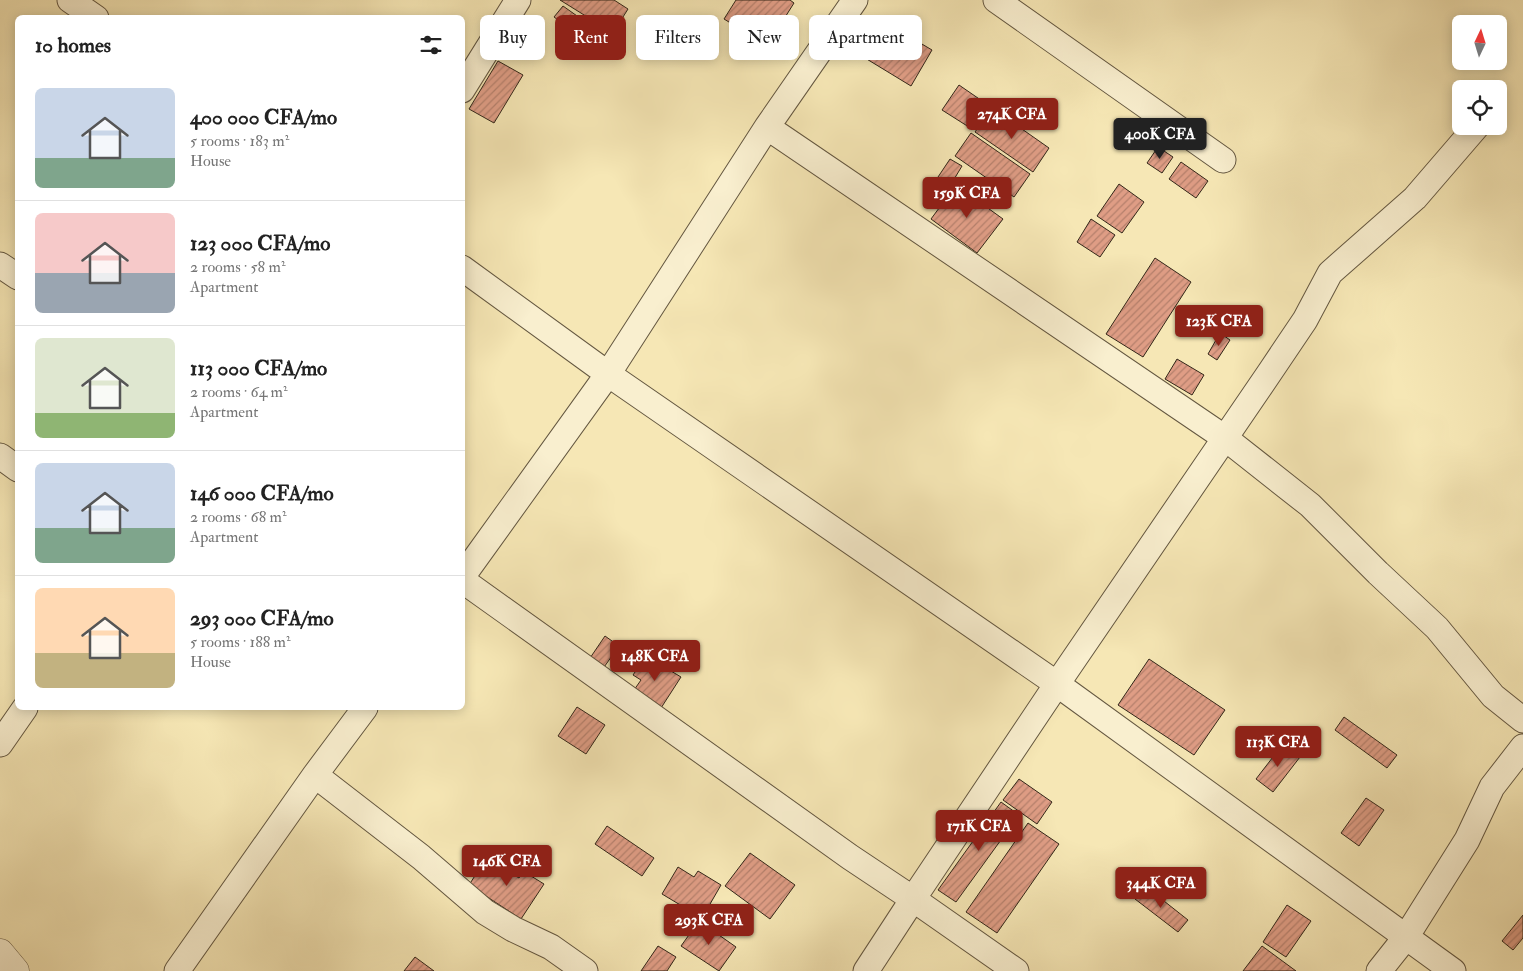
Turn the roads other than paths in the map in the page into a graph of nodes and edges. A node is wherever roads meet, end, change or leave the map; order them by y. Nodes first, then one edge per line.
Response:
1 (70, 0) edge
2 (518, 0) edge
3 (855, 0) edge
4 (996, 0) edge
5 (92, 15) edge
6 (465, 85) edge
7 (767, 127) junction
8 (1469, 135) edge
9 (1223, 160) dead end
10 (0, 265) edge
11 (465, 270) edge
12 (15, 275) edge
13 (608, 374) junction
14 (1225, 438) junction
15 (0, 456) edge
16 (15, 467) edge
17 (465, 574) edge
18 (465, 580) edge
19 (1057, 684) junction
20 (24, 710) edge
21 (364, 710) edge
22 (1523, 720) edge
23 (0, 744) edge
24 (1523, 747) edge
25 (315, 775) junction
26 (913, 899) junction
27 (1406, 937) junction
28 (0, 953) edge
29 (15, 971) edge
30 (176, 971) edge
31 (585, 971) edge
32 (866, 971) edge
33 (1016, 971) edge
34 (1379, 971) edge
35 (1453, 971) edge

1 - 5 street
2 - 6 street
3 - 7 street
4 - 9 street
7 - 13 street
7 - 14 street
8 - 14 street
10 - 12 street
11 - 13 street
13 - 17 street
13 - 19 street
14 - 19 street
14 - 22 street
15 - 16 street
18 - 26 street
19 - 26 street
19 - 27 street
20 - 23 street
21 - 25 street
24 - 27 street
25 - 30 street
25 - 31 street
26 - 32 street
26 - 33 street
27 - 34 street
27 - 35 street
28 - 29 street

